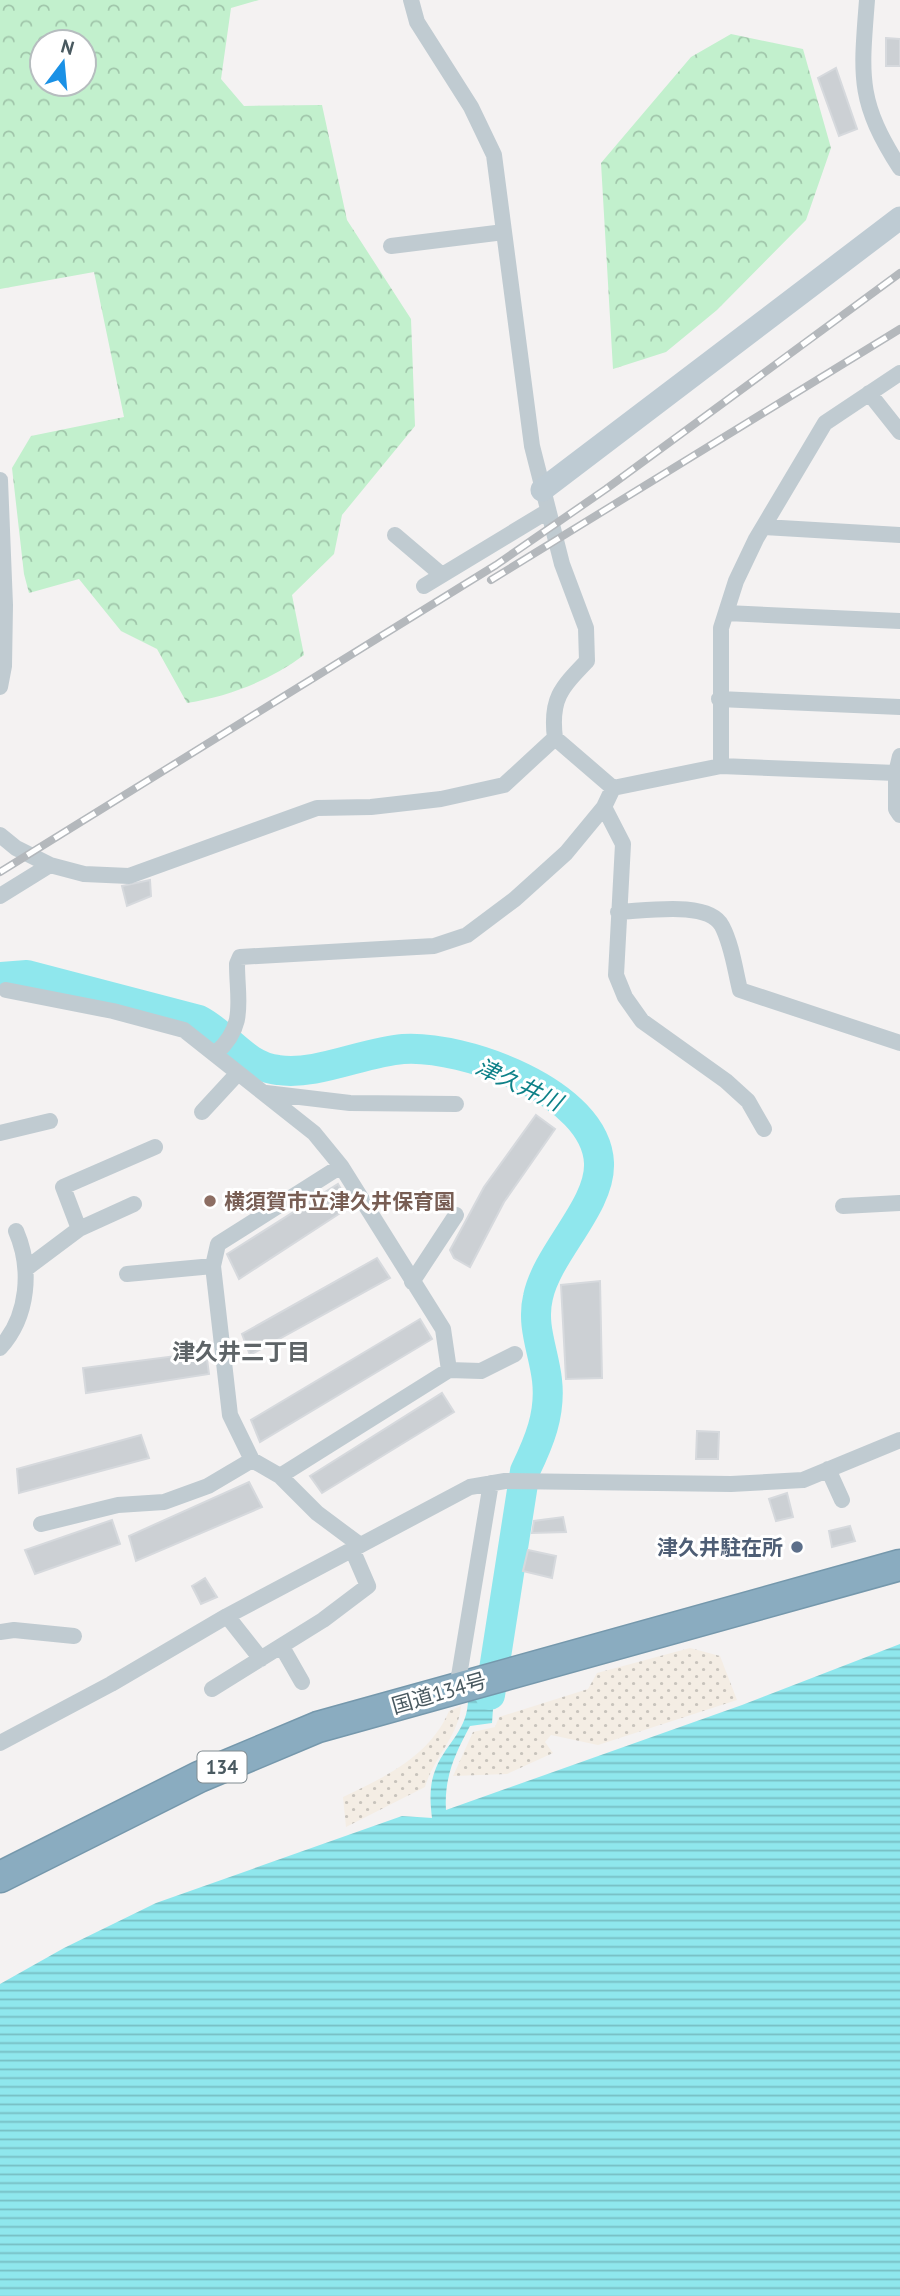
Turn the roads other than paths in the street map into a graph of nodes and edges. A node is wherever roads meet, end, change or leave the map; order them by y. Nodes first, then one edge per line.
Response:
1 (411, 0) edge
2 (867, 0) edge
3 (900, 168) edge
4 (900, 218) edge
5 (504, 232) junction
6 (391, 246) dead end
7 (900, 373) edge
8 (869, 393) junction
9 (900, 432) edge
10 (0, 480) edge
11 (545, 501) junction
12 (764, 527) junction
13 (395, 535) dead end
14 (900, 535) edge
15 (442, 575) junction
16 (424, 586) dead end
17 (726, 612) junction
18 (900, 621) edge
19 (0, 687) edge
20 (719, 699) junction
21 (900, 707) edge
22 (555, 738) junction
23 (900, 757) edge
24 (721, 766) junction
25 (896, 773) junction
26 (612, 788) junction
27 (604, 807) junction
28 (900, 815) edge
29 (0, 835) edge
30 (50, 865) junction
31 (0, 896) edge
32 (618, 912) junction
33 (2, 987) edge
34 (900, 1042) edge
35 (218, 1051) junction
36 (238, 1073) junction
37 (266, 1093) junction
38 (456, 1104) dead end
39 (202, 1112) dead end
40 (50, 1121) dead end
41 (764, 1129) dead end
42 (0, 1133) edge
43 (155, 1147) dead end
44 (341, 1166) junction
45 (900, 1203) edge
46 (134, 1204) dead end
47 (843, 1206) dead end
48 (456, 1215) dead end
49 (79, 1230) junction
50 (16, 1231) dead end
51 (214, 1266) junction
52 (27, 1268) junction
53 (127, 1274) dead end
54 (412, 1282) junction
55 (0, 1348) edge
56 (514, 1354) dead end
57 (449, 1370) junction
58 (900, 1440) edge
59 (251, 1460) junction
60 (828, 1469) junction
61 (280, 1476) junction
62 (498, 1482) junction
63 (842, 1500) dead end
64 (41, 1524) dead end
65 (356, 1547) junction
66 (900, 1565) edge
67 (227, 1616) junction
68 (0, 1632) edge
69 (74, 1636) dead end
70 (282, 1647) junction
71 (261, 1659) junction
72 (302, 1682) dead end
73 (457, 1688) junction
74 (212, 1689) dead end
75 (0, 1743) edge
76 (0, 1877) edge

1 - 5 street
2 - 3 street
4 - 11 street
5 - 6 street
5 - 11 street
7 - 8 street
8 - 9 street
8 - 12 street
10 - 19 street
11 - 15 street
11 - 22 street
12 - 14 street
12 - 17 street
13 - 15 street
15 - 16 street
17 - 18 street
17 - 20 street
20 - 21 street
20 - 24 street
22 - 26 street
22 - 30 street
23 - 25 street
24 - 25 street
24 - 26 street
25 - 28 street
26 - 27 street
27 - 32 street
27 - 35 street
29 - 30 street
30 - 31 street
32 - 34 street
32 - 41 street
33 - 35 street
35 - 36 street
36 - 37 street
36 - 39 street
37 - 38 street
37 - 44 street
40 - 42 street
43 - 49 street
44 - 51 street
44 - 54 street
45 - 47 street
46 - 49 street
48 - 54 street
49 - 52 street
50 - 52 street
51 - 53 street
51 - 59 street
52 - 55 street
54 - 57 street
56 - 57 street
57 - 61 street
58 - 60 street
59 - 61 street
59 - 64 street
60 - 62 street
60 - 63 street
61 - 65 street
62 - 65 street
62 - 73 street
65 - 67 street
65 - 70 street
66 - 73 highway, 国道134号 / 134
67 - 71 street
67 - 75 street
68 - 69 street
70 - 71 street
70 - 72 street
71 - 74 street
73 - 76 highway, 国道134号 / 134

